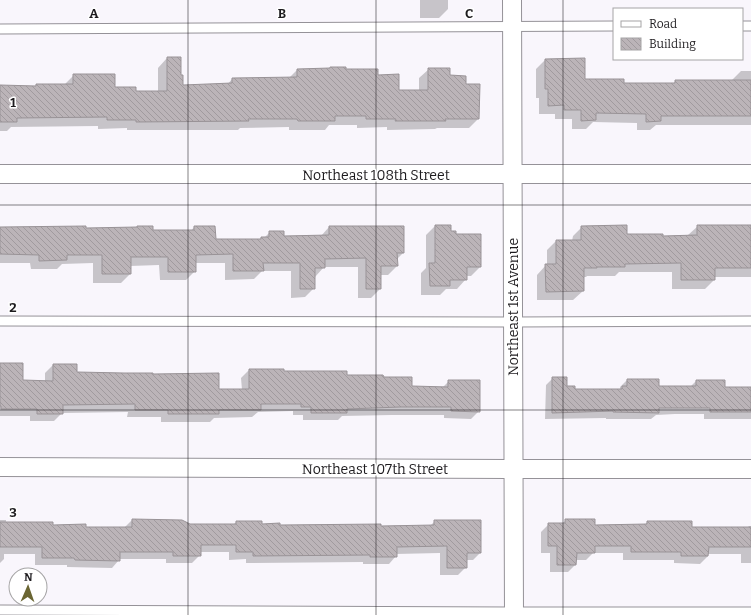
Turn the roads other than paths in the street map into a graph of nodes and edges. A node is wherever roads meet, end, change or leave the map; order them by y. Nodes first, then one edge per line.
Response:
1 (512, 0) edge
2 (613, 26) edge
3 (512, 27) junction
4 (0, 29) edge
5 (0, 174) edge
6 (751, 174) edge
7 (513, 175) junction
8 (0, 321) edge
9 (751, 321) edge
10 (513, 322) junction
11 (0, 467) edge
12 (514, 469) junction
13 (751, 469) edge
14 (0, 610) edge
15 (751, 612) edge
16 (514, 614) edge

1 - 3 street, Northeast 1st Avenue
2 - 3 lane
3 - 4 lane
3 - 7 street, Northeast 1st Avenue
5 - 7 street, Northeast 108th Street
6 - 7 street, Northeast 108th Street
7 - 10 street, Northeast 1st Avenue
8 - 10 lane
9 - 10 lane
10 - 12 street, Northeast 1st Avenue
11 - 12 street, Northeast 107th Street
12 - 13 street, Northeast 107th Street
12 - 16 street, Northeast 1st Avenue
14 - 16 lane
15 - 16 lane

